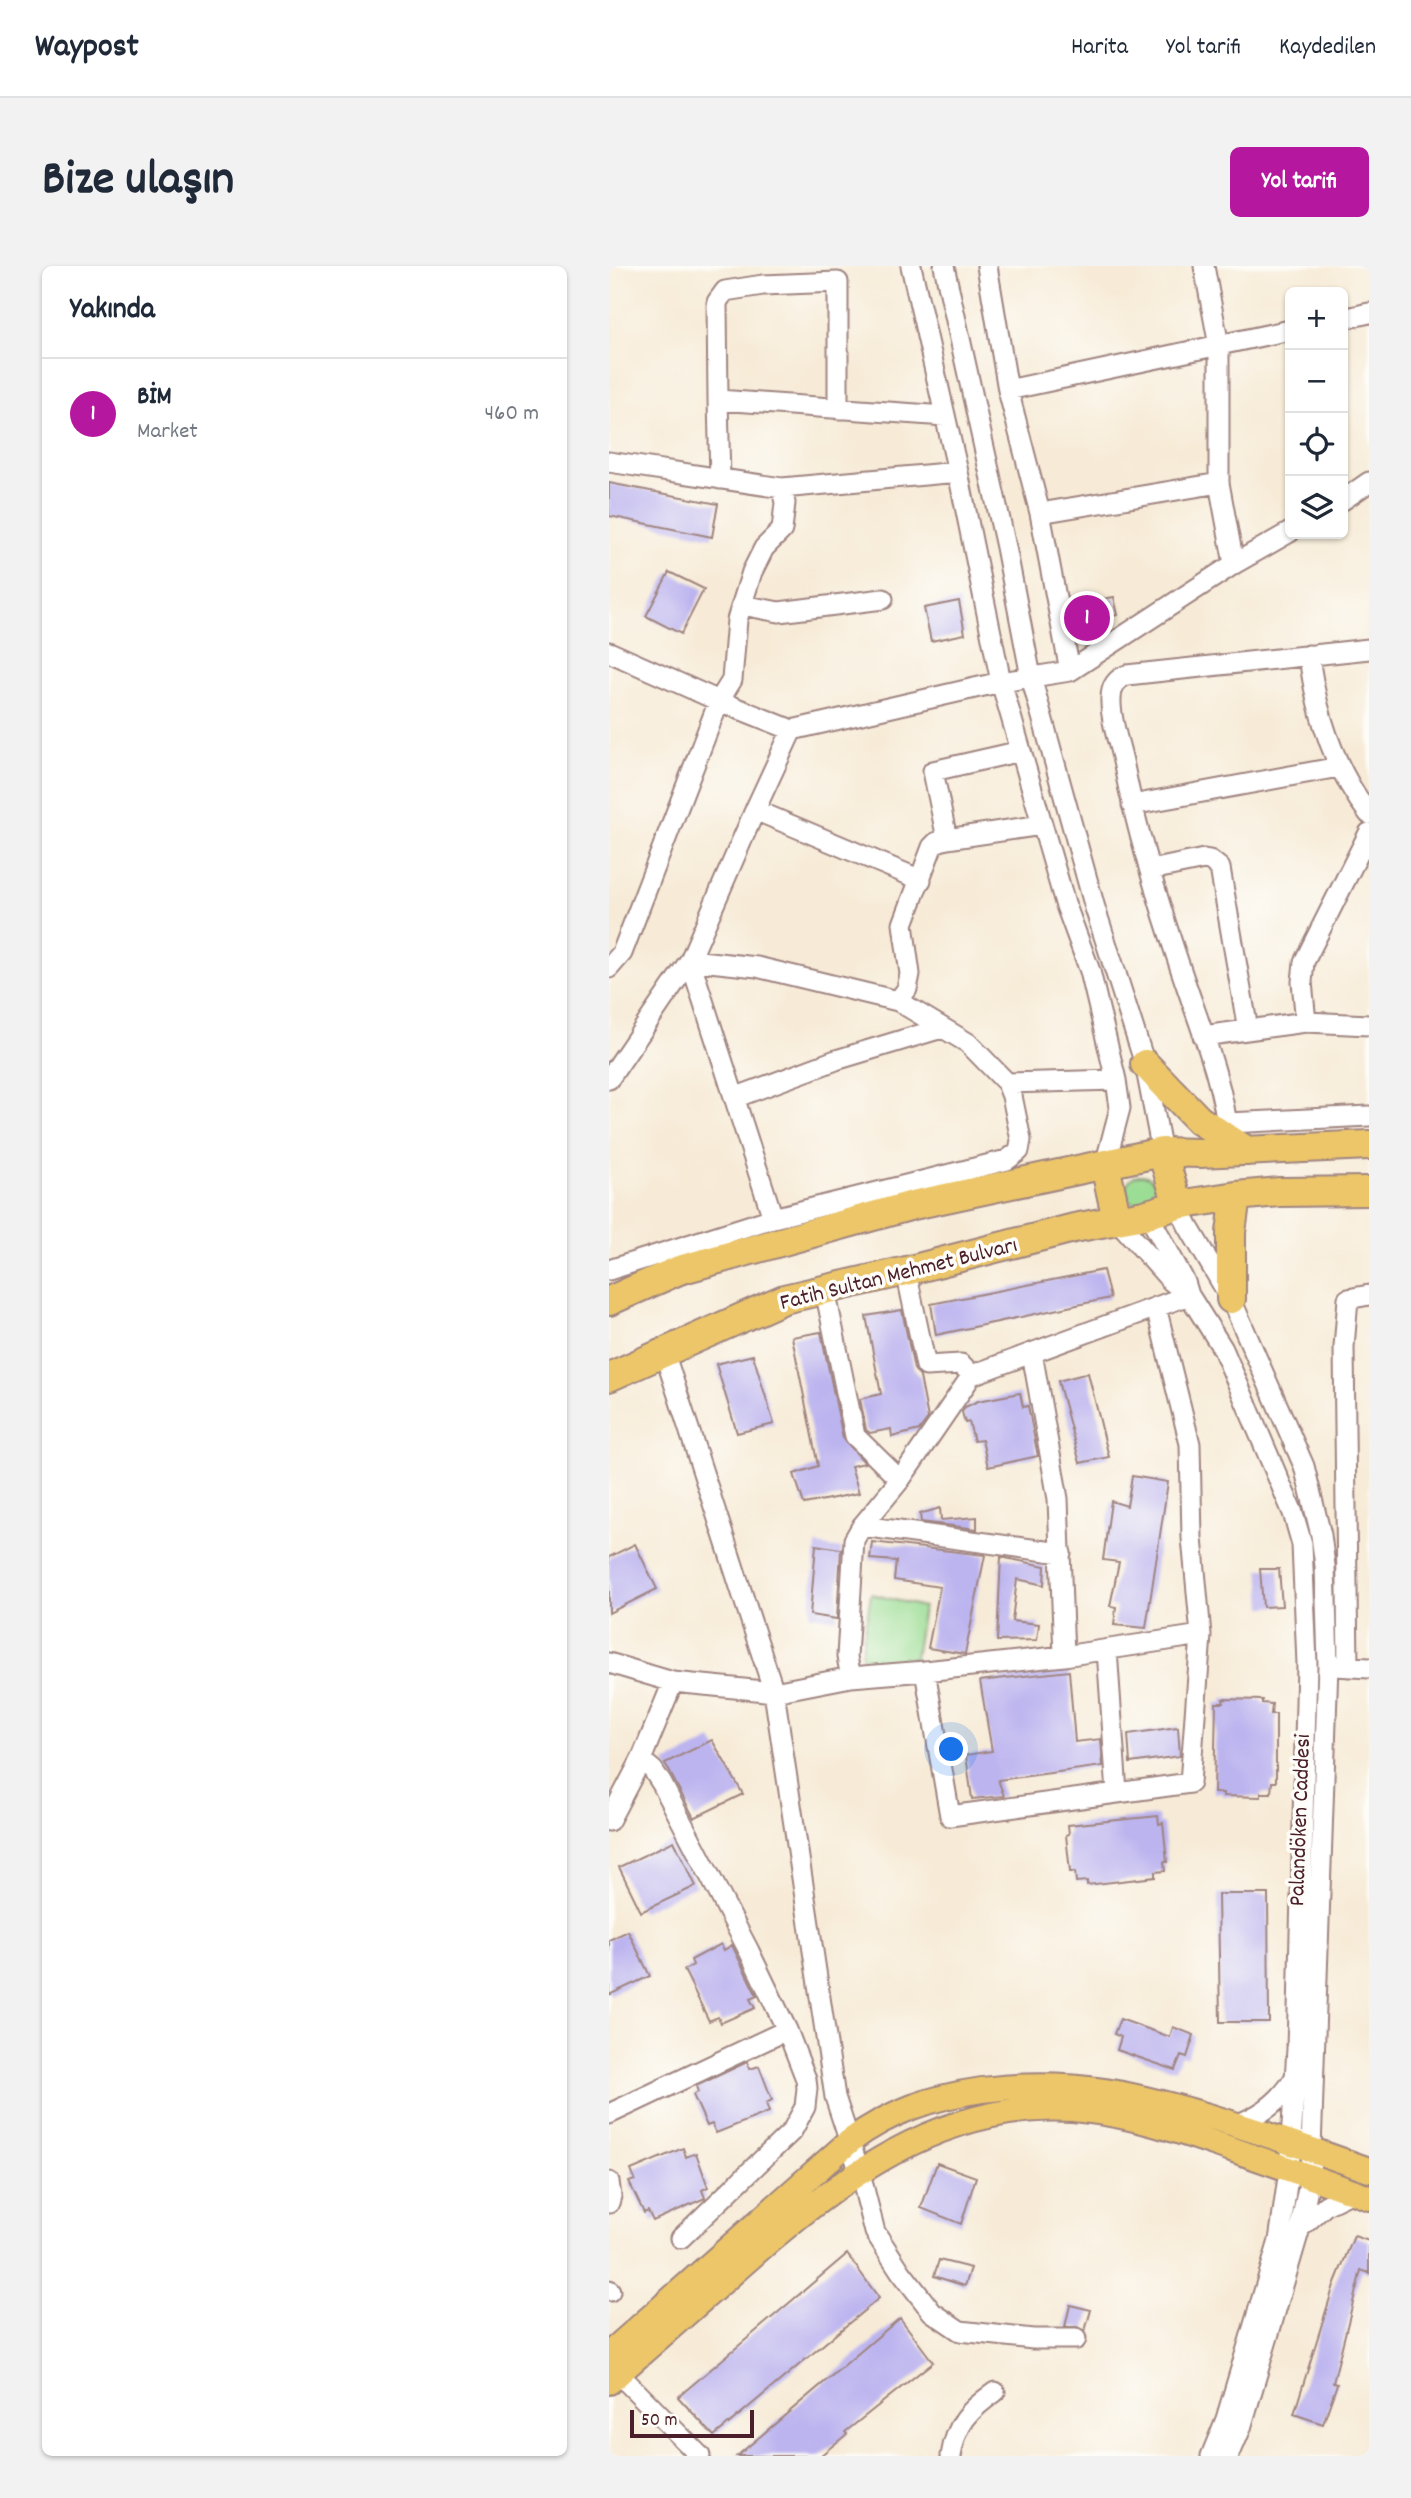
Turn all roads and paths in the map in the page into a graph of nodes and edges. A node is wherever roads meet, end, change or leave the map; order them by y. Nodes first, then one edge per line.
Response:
1 (911, 266) edge
2 (944, 266) edge
3 (987, 266) edge
4 (1204, 266) edge
5 (783, 275) edge
6 (1369, 313) edge
7 (1348, 317) edge
8 (1285, 331) edge
9 (1219, 346) junction
10 (1008, 390) junction
11 (718, 400) junction
12 (838, 408) junction
13 (945, 416) junction
14 (609, 462) edge
15 (958, 472) junction
16 (720, 479) junction
17 (1369, 482) edge
18 (1219, 483) junction
19 (782, 488) junction
20 (1348, 497) edge
21 (1040, 513) junction
22 (1285, 535) edge
23 (1234, 564) junction
24 (883, 599) dead end
25 (742, 605) junction
26 (1369, 649) edge
27 (609, 652) edge
28 (1309, 655) junction
29 (1070, 671) junction
30 (1031, 677) junction
31 (1001, 682) junction
32 (719, 701) junction
33 (792, 730) junction
34 (1021, 751) junction
35 (1339, 767) junction
36 (1132, 805) junction
37 (755, 810) junction
38 (1369, 814) edge
39 (1042, 825) junction
40 (1369, 834) edge
41 (947, 839) junction
42 (1151, 870) junction
43 (921, 880) junction
44 (690, 960) junction
45 (609, 968) edge
46 (898, 1001) junction
47 (1306, 1022) junction
48 (1369, 1025) edge
49 (941, 1028) junction
50 (1248, 1030) junction
51 (1203, 1036) junction
52 (1145, 1064) junction
53 (609, 1079) edge
54 (1116, 1080) junction
55 (1007, 1083) junction
56 (734, 1098) junction
57 (1369, 1116) edge
58 (1235, 1138) junction
59 (1369, 1145) edge
60 (1162, 1152) junction
61 (1105, 1165) junction
62 (1369, 1191) edge
63 (1236, 1196) junction
64 (1178, 1205) junction
65 (1148, 1214) junction
66 (773, 1217) junction
67 (1117, 1220) junction
68 (609, 1269) edge
69 (906, 1271) junction
70 (825, 1290) junction
71 (1189, 1295) junction
72 (1369, 1295) edge
73 (1231, 1299) junction
74 (609, 1301) edge
75 (1156, 1307) junction
76 (1203, 1316) junction
77 (664, 1352) junction
78 (1032, 1353) junction
79 (972, 1375) junction
80 (609, 1377) edge
81 (899, 1480) junction
82 (862, 1525) junction
83 (1061, 1553) junction
84 (1201, 1635) junction
85 (1107, 1650) junction
86 (1064, 1656) junction
87 (609, 1663) edge
88 (1307, 1664) junction
89 (1328, 1665) junction
90 (1348, 1667) junction
91 (1369, 1668) edge
92 (925, 1671) junction
93 (851, 1677) junction
94 (673, 1682) junction
95 (774, 1692) junction
96 (641, 1760) junction
97 (1117, 1793) junction
98 (609, 1821) edge
99 (786, 2030) junction
100 (1295, 2078) junction
101 (609, 2115) edge
102 (1235, 2125) junction
103 (850, 2141) junction
104 (1301, 2146) junction
105 (1369, 2170) edge
106 (860, 2173) junction
107 (1300, 2174) junction
108 (609, 2182) edge
109 (1361, 2195) edge
110 (609, 2203) edge
111 (1300, 2228) junction
112 (681, 2238) dead end
113 (1076, 2339) dead end
114 (611, 2369) edge
115 (995, 2392) dead end
116 (700, 2456) edge
117 (951, 2456) edge
118 (1211, 2456) edge
119 (1229, 2456) edge

1 - 13 street
2 - 30 street
3 - 10 street
4 - 9 street
5 - 11 street
5 - 12 street
6 - 7 street
8 - 9 street
9 - 10 street
9 - 18 street
10 - 21 street
11 - 12 street
11 - 16 street
12 - 13 street
13 - 15 street
14 - 16 street
15 - 19 street
15 - 31 street
16 - 19 street
17 - 20 street
18 - 21 street
18 - 23 street
19 - 25 street
21 - 29 street
22 - 23 street
23 - 29 street
24 - 25 street
25 - 32 street
26 - 28 street
27 - 32 street
28 - 35 street
28 - 36 street
29 - 30 street
30 - 31 street
30 - 52 street
31 - 33 street
31 - 34 street
32 - 33 street
32 - 45 street
33 - 37 street
34 - 39 street
34 - 41 street
35 - 36 street
35 - 38 street
36 - 42 street
37 - 43 street
37 - 44 street
39 - 41 street
39 - 54 street
40 - 47 street
41 - 43 street
42 - 50 street
42 - 51 street
43 - 46 street
44 - 46 street
44 - 53 street
44 - 56 street
46 - 49 street
47 - 48 street
47 - 50 street
49 - 55 street
49 - 56 street
50 - 51 street
51 - 58 street
52 - 58 highway
52 - 60 street
54 - 55 street
54 - 61 street
55 - 66 street
56 - 66 street
57 - 58 street
58 - 59 highway
58 - 60 highway
60 - 61 highway
60 - 64 highway
61 - 67 highway
61 - 74 highway
62 - 63 highway
63 - 64 highway
63 - 73 highway
64 - 65 highway, Fatih Sultan Mehmet Bulvarı
64 - 73 street, Palandöken Caddesi
65 - 67 highway, Fatih Sultan Mehmet Bulvarı
65 - 71 street, Palandöken Caddesi
66 - 68 street
67 - 69 highway, Fatih Sultan Mehmet Bulvarı
67 - 71 street, Palandöken Caddesi
69 - 70 highway, Fatih Sultan Mehmet Bulvarı
69 - 79 street
70 - 77 highway, Fatih Sultan Mehmet Bulvarı
70 - 81 street
71 - 75 street
71 - 76 street, Palandöken Caddesi
72 - 90 street
73 - 76 street
73 - 89 street, Palandöken Caddesi
75 - 78 street
75 - 84 street
76 - 88 street, Palandöken Caddesi
77 - 80 highway, Fatih Sultan Mehmet Bulvarı
77 - 95 street
78 - 79 street
78 - 83 street
79 - 81 street
81 - 82 street
82 - 83 street
82 - 93 street
83 - 86 street
84 - 85 street
84 - 97 street
85 - 86 street
85 - 97 street
86 - 92 street
87 - 94 street
88 - 89 street
88 - 100 street, Palandöken Caddesi
89 - 90 street
89 - 104 street, Palandöken Caddesi
90 - 91 street
92 - 93 street
92 - 97 street
93 - 95 street
94 - 95 street
94 - 96 street
95 - 103 street
96 - 98 street
96 - 99 street
99 - 101 street
99 - 112 street
100 - 102 street
100 - 104 street, Palandöken Caddesi
102 - 103 main road
102 - 104 main road
103 - 106 street
103 - 114 main road
104 - 105 main road
104 - 107 street, Palandöken Caddesi
106 - 107 main road
106 - 113 street
106 - 114 main road
107 - 109 main road
107 - 111 street, Palandöken Caddesi
107 - 118 street, Palandöken Caddesi
108 - 110 street
109 - 111 street
111 - 119 street, Palandöken Caddesi
114 - 116 street
115 - 117 street

